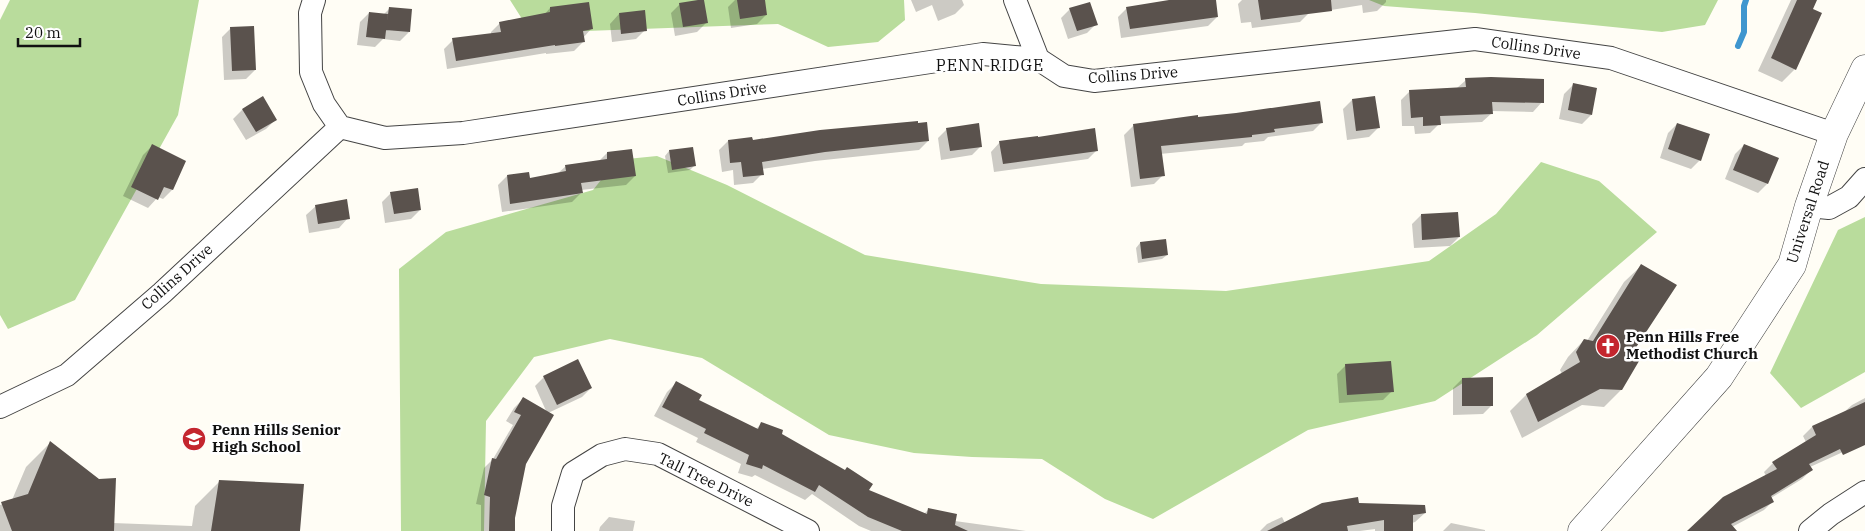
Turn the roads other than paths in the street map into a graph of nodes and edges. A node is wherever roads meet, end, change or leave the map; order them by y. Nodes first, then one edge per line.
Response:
1 (314, 0) edge
2 (1016, 0) edge
3 (1038, 59) junction
4 (1865, 68) edge
5 (340, 127) junction
6 (1834, 134) junction
7 (1865, 179) edge
8 (1809, 206) junction
9 (0, 407) edge
10 (1865, 492) edge
11 (1836, 522) edge
12 (563, 531) edge
13 (808, 531) edge
14 (1582, 531) edge
15 (1810, 531) edge

1 - 5 street
2 - 3 street
3 - 5 street, Collins Drive
3 - 6 street, Collins Drive
4 - 6 street, Universal Road
5 - 9 street, Collins Drive
6 - 8 street, Universal Road
7 - 8 street
8 - 14 street, Universal Road
10 - 11 street
11 - 15 street
12 - 13 street, Tall Tree Drive

